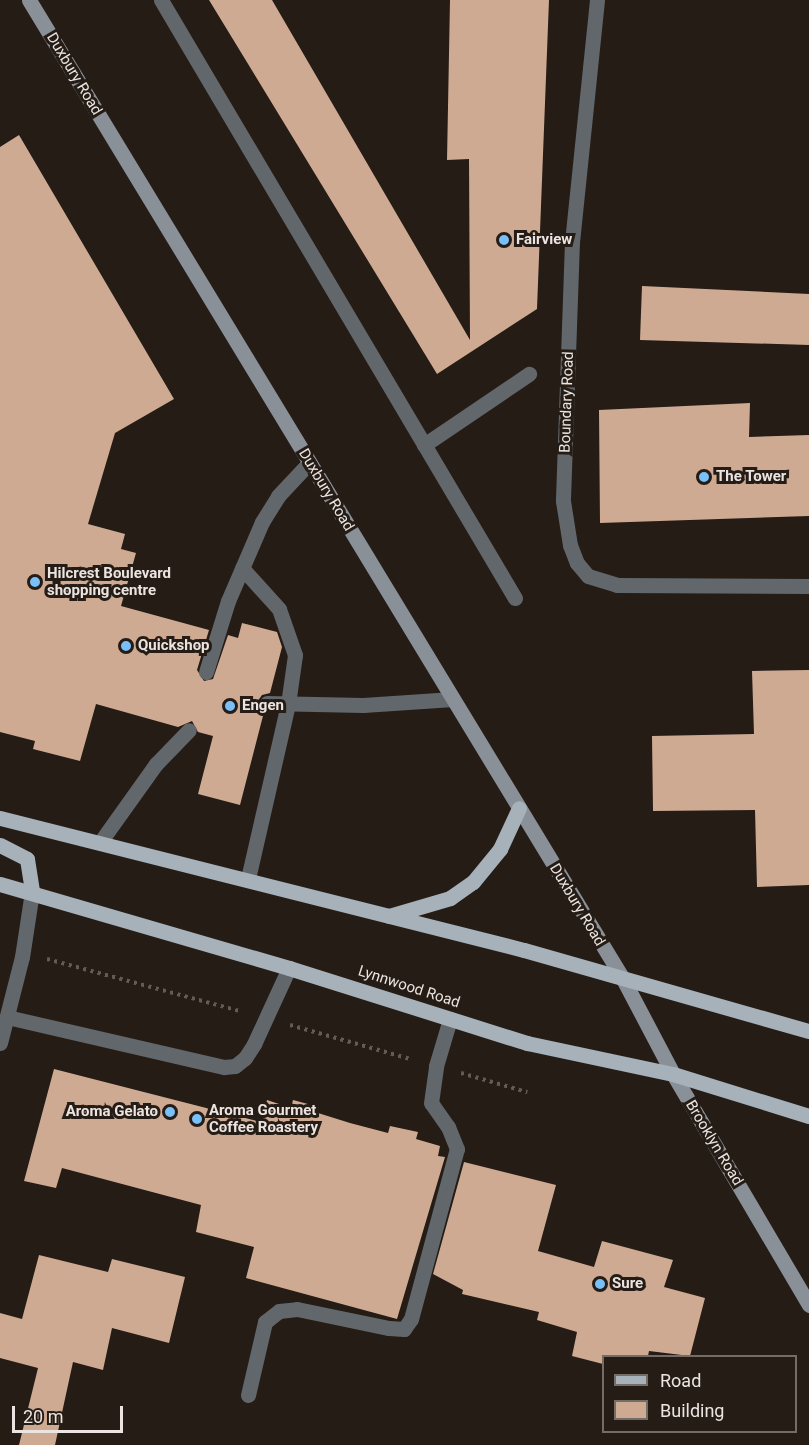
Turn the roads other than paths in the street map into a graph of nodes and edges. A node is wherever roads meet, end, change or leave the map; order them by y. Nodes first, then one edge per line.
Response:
1 (29, 0) edge
2 (161, 0) edge
3 (597, 0) edge
4 (529, 374) dead end
5 (424, 445) junction
6 (309, 463) junction
7 (242, 568) junction
8 (809, 586) edge
9 (515, 598) dead end
10 (206, 672) dead end
11 (453, 699) junction
12 (267, 703) dead end
13 (288, 704) junction
14 (189, 730) dead end
15 (519, 808) junction
16 (0, 818) edge
17 (101, 841) junction
18 (0, 845) edge
19 (248, 879) junction
20 (0, 884) edge
21 (32, 892) junction
22 (389, 916) junction
23 (289, 968) junction
24 (623, 979) junction
25 (7, 1017) junction
26 (450, 1018) junction
27 (809, 1031) edge
28 (0, 1043) edge
29 (673, 1074) junction
30 (809, 1116) edge
31 (809, 1305) edge
32 (248, 1395) dead end

1 - 6 main road, Duxbury Road
2 - 5 street
3 - 8 street, Boundary Road
4 - 5 street
5 - 9 street
6 - 7 street
6 - 11 main road, Duxbury Road
7 - 10 street
7 - 13 street
11 - 13 street
11 - 15 main road, Duxbury Road
12 - 13 street
13 - 19 street
14 - 17 street
15 - 22 main road
15 - 24 main road, Duxbury Road
16 - 17 main road
17 - 19 main road
18 - 21 main road
19 - 22 main road
20 - 21 main road, Lynnwood Road
21 - 23 main road, Lynnwood Road
21 - 25 street
22 - 24 main road
23 - 25 street
23 - 26 main road, Lynnwood Road
24 - 27 main road
24 - 29 main road, Brooklyn Road
25 - 28 street
26 - 29 main road, Lynnwood Road
26 - 32 street
29 - 30 main road, Lynnwood Road
29 - 31 main road, Brooklyn Road

